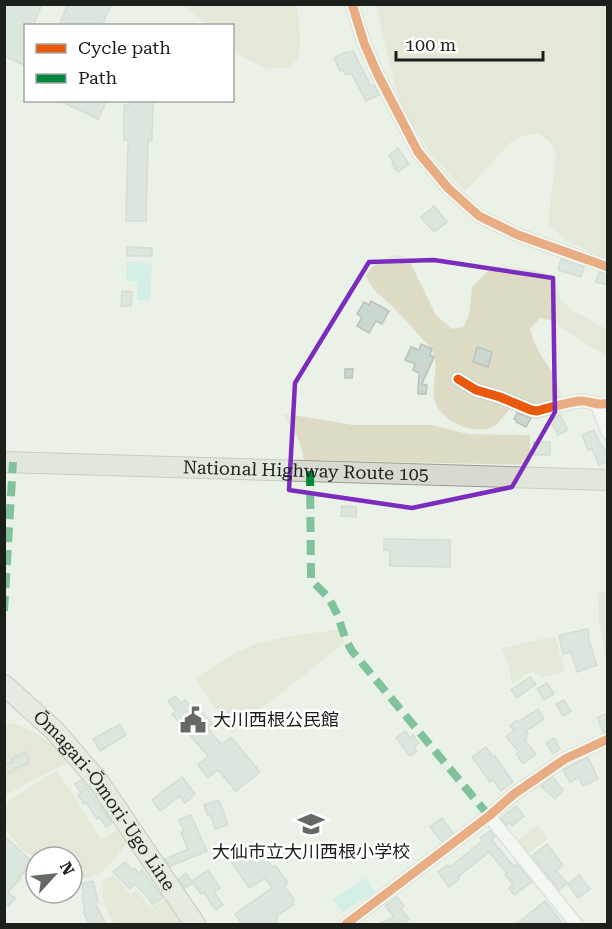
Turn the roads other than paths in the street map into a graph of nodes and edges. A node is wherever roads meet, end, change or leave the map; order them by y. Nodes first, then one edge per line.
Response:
1 (352, 4) edge
2 (608, 267) edge
3 (458, 379) dead end
4 (602, 404) edge
5 (608, 433) edge
6 (4, 462) edge
7 (608, 480) edge
8 (4, 685) edge
9 (608, 739) edge
10 (489, 816) junction
11 (195, 924) edge
12 (346, 924) edge
13 (576, 924) edge

1 - 2 street
3 - 4 street
4 - 5 street
6 - 7 highway, National Highway Route 105
8 - 11 main road, Ōmagari-Ōmori-Ugo Line
9 - 10 street
10 - 12 street
10 - 13 street

